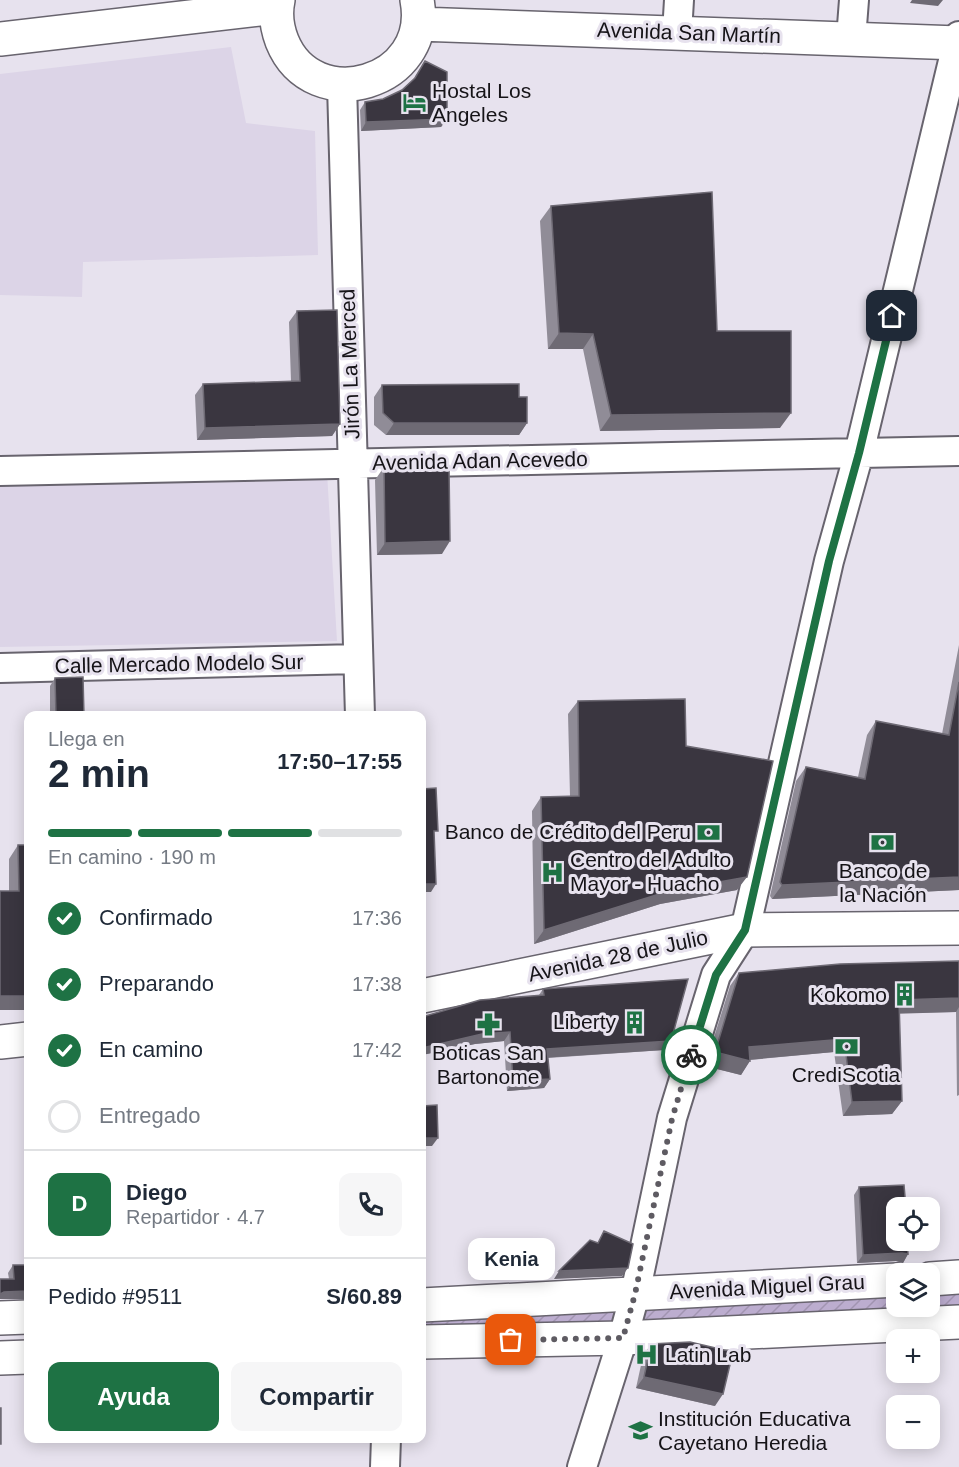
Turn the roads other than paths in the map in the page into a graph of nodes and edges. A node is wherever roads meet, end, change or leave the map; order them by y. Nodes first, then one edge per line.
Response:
1 (679, 0) edge
2 (854, 0) edge
3 (277, 3) edge
4 (417, 12) edge
5 (678, 33) junction
6 (0, 39) edge
7 (851, 39) junction
8 (958, 41) edge
9 (342, 85) junction
10 (959, 451) edge
11 (859, 453) junction
12 (353, 464) junction
13 (0, 471) edge
14 (358, 659) junction
15 (0, 668) edge
16 (360, 711) edge
17 (959, 928) edge
18 (745, 930) junction
19 (426, 995) edge
20 (24, 1039) edge
21 (0, 1042) edge
22 (959, 1277) edge
23 (940, 1278) edge
24 (886, 1281) edge
25 (635, 1294) junction
26 (426, 1305) edge
27 (24, 1317) edge
28 (0, 1318) edge
29 (959, 1322) edge
30 (623, 1338) junction
31 (426, 1342) edge
32 (24, 1357) edge
33 (0, 1358) edge
34 (387, 1443) edge
35 (385, 1467) edge
36 (582, 1467) edge

1 - 5 street
2 - 7 street
3 - 6 street
3 - 9 street
4 - 5 street, Avenida San Martín
4 - 9 street
5 - 7 street, Avenida San Martín
7 - 8 street, Avenida San Martín
8 - 11 street
9 - 12 street, Jirón La Merced
10 - 11 street, Avenida Adan Acevedo
11 - 12 street, Avenida Adan Acevedo
11 - 18 street
12 - 13 street, Avenida Adan Acevedo
12 - 14 street, Jirón La Merced
14 - 15 street, Calle Mercado Modelo Sur
14 - 16 street, Jirón La Merced
17 - 18 street, Avenida 28 de Julio
18 - 19 street, Avenida 28 de Julio
18 - 25 street
20 - 21 street
22 - 23 street
24 - 25 street, Avenida Miguel Grau
25 - 26 street, Avenida Miguel Grau
25 - 30 street
27 - 28 street
29 - 30 street, Avenida Miguel Grau
30 - 31 street, Avenida Miguel Grau
30 - 36 street
32 - 33 street
34 - 35 street

